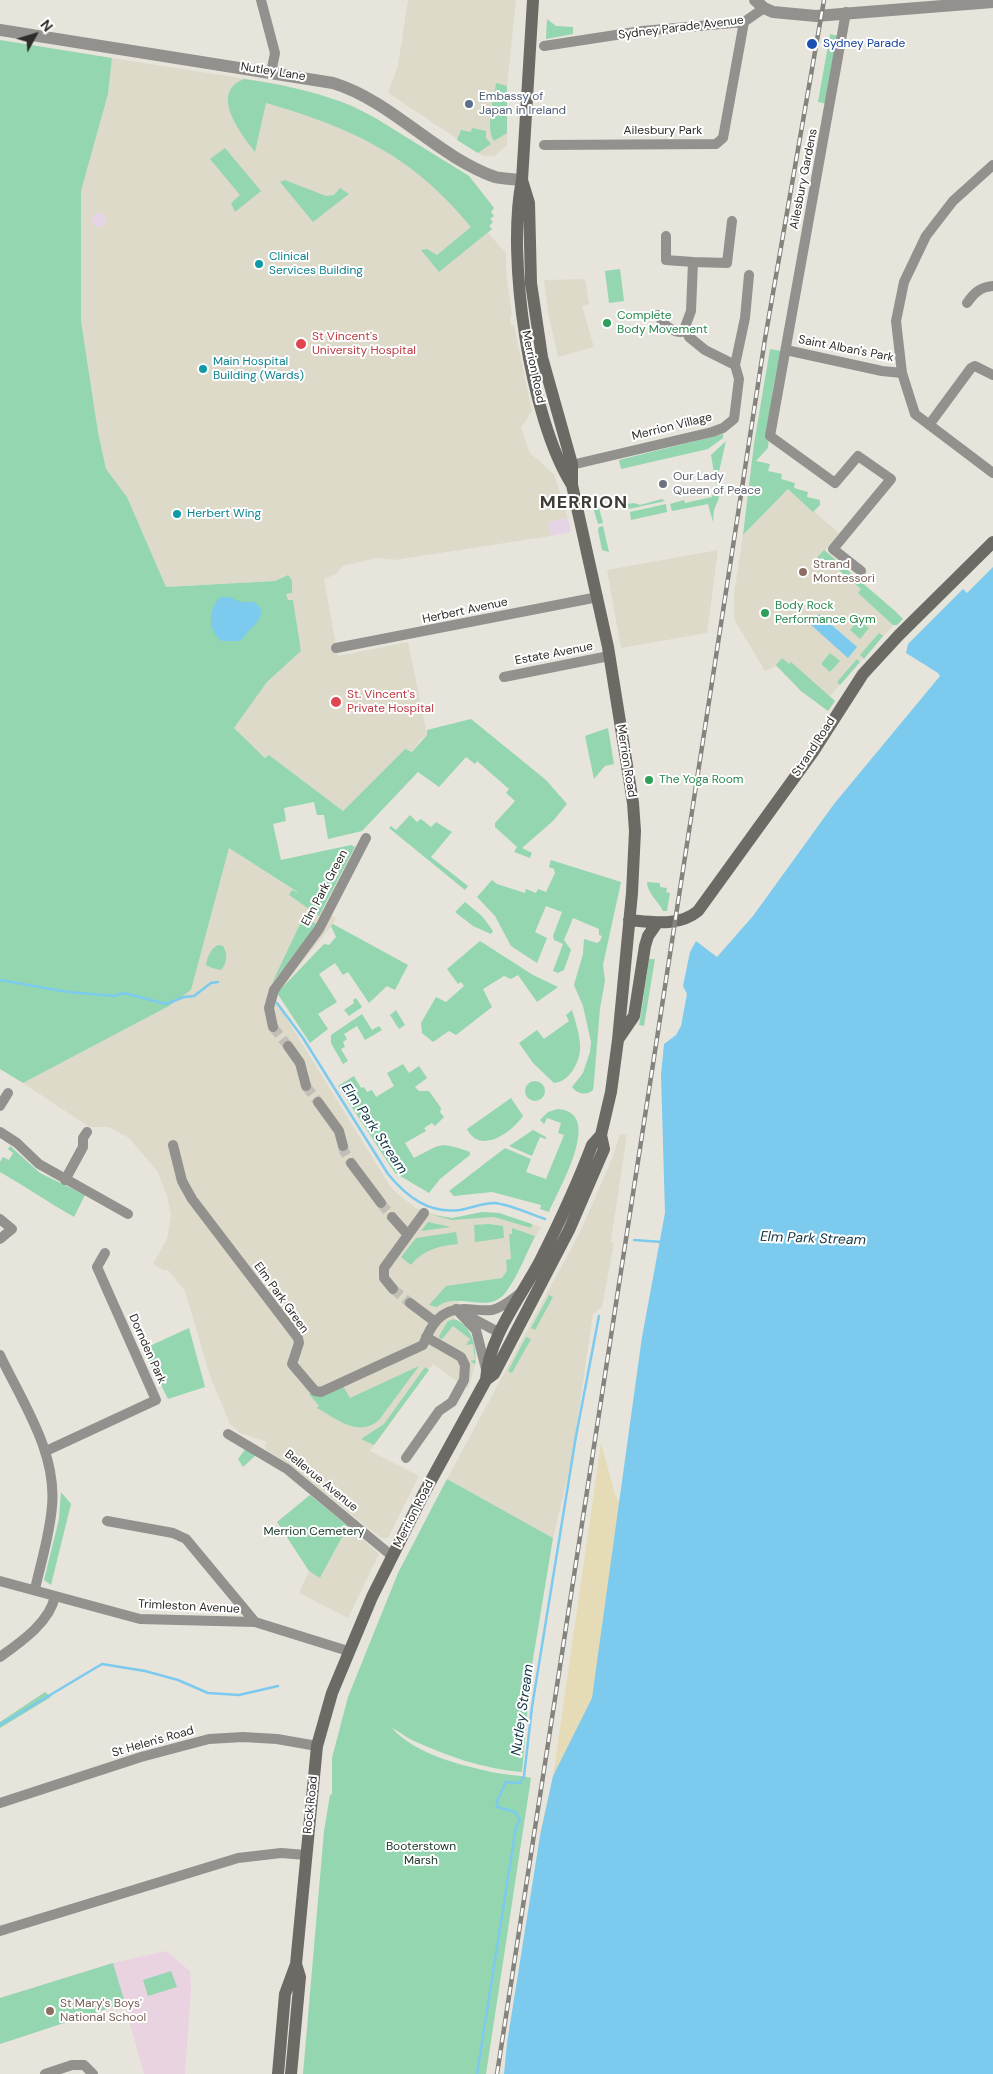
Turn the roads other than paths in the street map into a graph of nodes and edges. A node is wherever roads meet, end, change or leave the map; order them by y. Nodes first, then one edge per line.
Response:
1 (260, 0) edge
2 (533, 0) edge
3 (993, 2) edge
4 (759, 4) edge
5 (846, 12) junction
6 (744, 22) junction
7 (0, 30) edge
8 (544, 46) dead end
9 (271, 72) junction
10 (544, 145) dead end
11 (993, 165) edge
12 (522, 180) junction
13 (732, 221) dead end
14 (666, 236) dead end
15 (693, 262) junction
16 (518, 273) junction
17 (531, 273) junction
18 (749, 275) dead end
19 (993, 286) edge
20 (967, 303) dead end
21 (658, 314) dead end
22 (687, 331) junction
23 (786, 350) junction
24 (735, 366) junction
25 (902, 372) junction
26 (993, 375) edge
27 (929, 425) junction
28 (566, 466) junction
29 (993, 473) edge
30 (993, 542) edge
31 (860, 571) dead end
32 (598, 597) junction
33 (336, 648) dead end
34 (609, 656) junction
35 (504, 677) dead end
36 (366, 838) dead end
37 (629, 920) junction
38 (657, 923) junction
39 (273, 1027) tunnel mouth
40 (618, 1040) junction
41 (288, 1046) tunnel mouth
42 (306, 1086) tunnel mouth
43 (8, 1093) dead end
44 (318, 1102) tunnel mouth
45 (0, 1106) edge
46 (0, 1132) edge
47 (86, 1132) dead end
48 (601, 1135) junction
49 (173, 1145) dead end
50 (343, 1146) tunnel mouth
51 (351, 1163) tunnel mouth
52 (65, 1180) junction
53 (382, 1203) tunnel mouth
54 (424, 1213) dead end
55 (128, 1214) dead end
56 (392, 1218) tunnel mouth
57 (0, 1219) edge
58 (408, 1236) junction
59 (0, 1239) edge
60 (105, 1253) dead end
61 (393, 1289) tunnel mouth
62 (524, 1290) junction
63 (410, 1303) tunnel mouth
64 (456, 1310) junction
65 (434, 1321) junction
66 (500, 1334) junction
67 (426, 1337) junction
68 (512, 1340) junction
69 (0, 1355) edge
70 (486, 1374) junction
71 (228, 1434) dead end
72 (46, 1451) junction
73 (406, 1458) dead end
74 (107, 1521) dead end
75 (392, 1556) junction
76 (0, 1581) edge
77 (35, 1589) junction
78 (55, 1596) junction
79 (255, 1622) junction
80 (348, 1651) junction
81 (0, 1657) edge
82 (318, 1746) junction
83 (0, 1803) edge
84 (306, 1855) junction
85 (0, 1931) edge
86 (296, 1964) junction
87 (45, 2074) edge
88 (93, 2074) edge
89 (278, 2074) edge
90 (291, 2074) edge

1 - 9 street
2 - 12 main road, Merrion Road
3 - 5 street, Sydney Parade Avenue
4 - 5 street, Sydney Parade Avenue
4 - 6 street, Sydney Parade Avenue
5 - 23 street, Ailesbury Gardens
6 - 8 street, Sydney Parade Avenue
6 - 10 street, Ailesbury Park
7 - 9 street, Nutley Lane
9 - 12 street, Nutley Lane
11 - 25 street, Saint Alban's Park
12 - 16 main road, Merrion Road
12 - 17 main road, Merrion Road
13 - 15 street
14 - 15 street
15 - 22 street
16 - 17 main road
16 - 28 main road, Merrion Road
17 - 28 main road, Merrion Road
18 - 24 street, Merrion Village
19 - 20 street
21 - 22 street
22 - 24 street
23 - 25 street, Saint Alban's Park
23 - 31 street, Ailesbury Gardens
24 - 28 street, Merrion Village
25 - 27 street, Saint Alban's Park
26 - 27 street
27 - 29 street, Saint Alban's Park
28 - 32 main road, Merrion Road
30 - 38 main road, Strand Road
32 - 33 street, Herbert Avenue
32 - 34 main road, Merrion Road
34 - 35 street, Estate Avenue
34 - 37 main road, Merrion Road
36 - 39 street, Elm Park Green
37 - 38 main road, Strand Road
37 - 40 main road, Merrion Road
38 - 40 main road, Merrion Road
40 - 48 main road, Merrion Road
41 - 42 street
43 - 45 street
44 - 50 street
46 - 52 street
47 - 52 street
48 - 62 main road, Merrion Road
48 - 68 main road, Merrion Road
49 - 67 street, Elm Park Green
51 - 53 street
52 - 55 street
54 - 58 street
56 - 58 street
57 - 59 street
58 - 61 street
60 - 72 street, Dornden Park
62 - 64 street, Merrion Road
62 - 66 main road, Merrion Road
63 - 65 street
64 - 65 street
64 - 66 street
64 - 70 street
65 - 67 street, Elm Park Green
66 - 68 main road
66 - 70 main road, Merrion Road
67 - 73 street
68 - 70 main road, Merrion Road
69 - 72 street
70 - 75 main road, Merrion Road
71 - 75 street, Bellevue Avenue
72 - 77 street
74 - 79 street, Trimleston Avenue
75 - 80 main road, Merrion Road
76 - 77 street, Trimleston Avenue
77 - 78 street, Trimleston Avenue
78 - 79 street, Trimleston Avenue
78 - 81 street
79 - 80 street, Trimleston Avenue
80 - 82 main road, Rock Road
82 - 83 street, St Helen's Road
82 - 84 main road, Rock Road
84 - 85 street
84 - 86 main road, Rock Road
86 - 89 main road, Rock Road
86 - 90 main road, Rock Road
87 - 88 street

